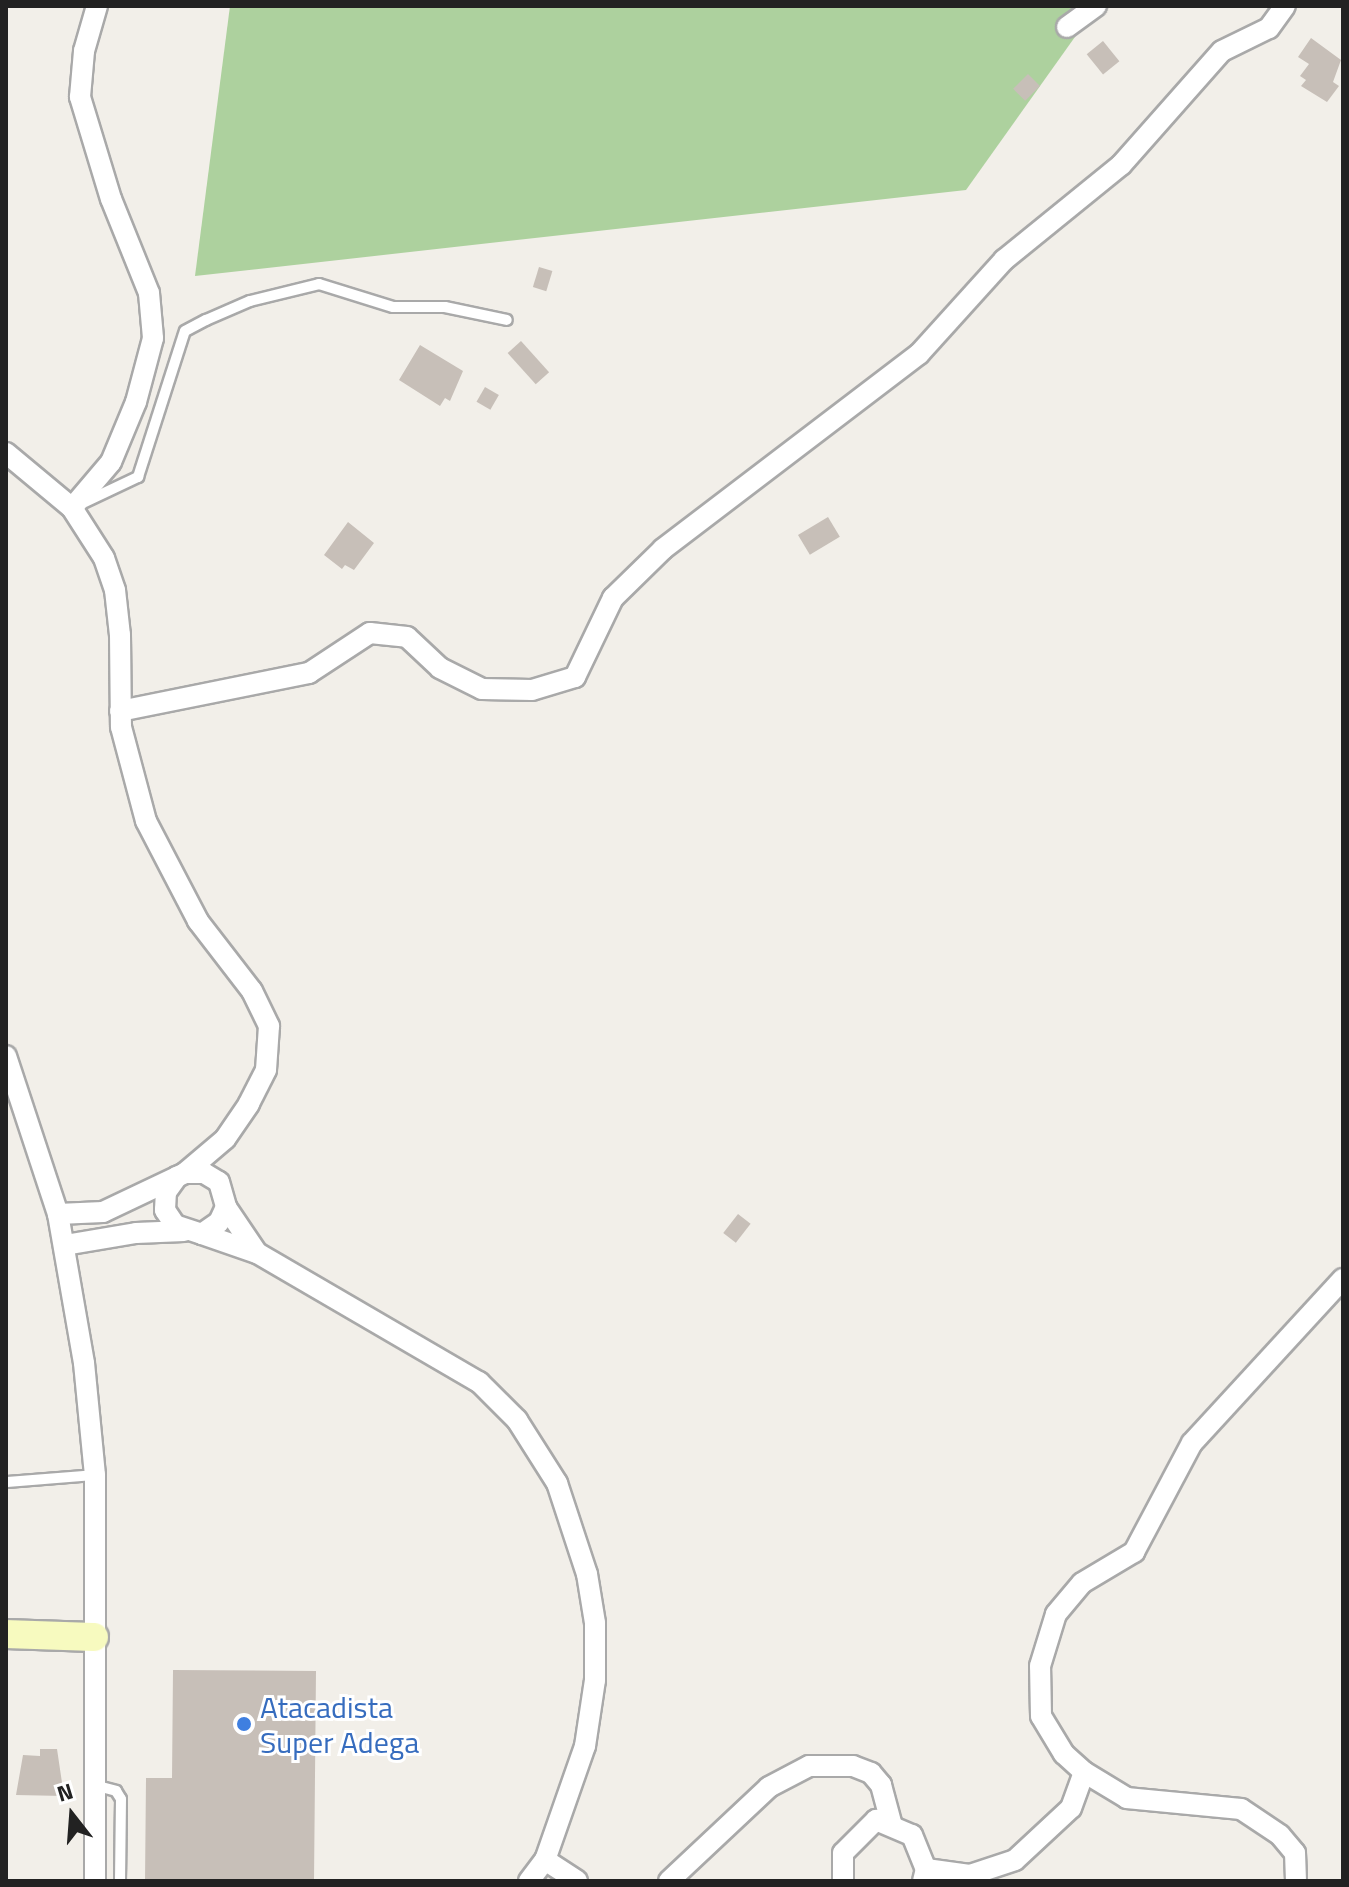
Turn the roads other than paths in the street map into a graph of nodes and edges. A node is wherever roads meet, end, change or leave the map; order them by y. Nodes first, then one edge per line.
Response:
1 (97, 6) edge
2 (1096, 6) edge
3 (1285, 6) edge
4 (1067, 27) dead end
5 (507, 320) dead end
6 (6, 453) edge
7 (72, 508) junction
8 (120, 711) junction
9 (6, 1056) edge
10 (225, 1139) junction
11 (181, 1175) junction
12 (219, 1182) junction
13 (226, 1207) junction
14 (58, 1214) junction
15 (193, 1233) junction
16 (65, 1245) junction
17 (257, 1253) junction
18 (1343, 1279) edge
19 (95, 1475) junction
20 (6, 1482) edge
21 (6, 1634) edge
22 (94, 1637) junction
23 (1084, 1772) junction
24 (94, 1785) junction
25 (891, 1823) junction
26 (545, 1860) junction
27 (924, 1875) edge
28 (95, 1881) edge
29 (120, 1881) edge
30 (529, 1881) edge
31 (577, 1881) edge
32 (669, 1881) edge
33 (843, 1881) edge
34 (1296, 1881) edge

1 - 7 street
2 - 4 street
3 - 8 street
5 - 7 lane
6 - 7 street
7 - 8 street
8 - 10 street
9 - 14 street
10 - 11 street
10 - 12 street
11 - 12 street
11 - 14 street
11 - 15 street
12 - 13 street
13 - 15 street
13 - 17 street
14 - 16 street
15 - 16 street
15 - 17 street
16 - 19 street
17 - 26 street
18 - 23 street
19 - 20 lane
19 - 22 street
21 - 22 street
22 - 24 street
23 - 27 street
23 - 34 street
24 - 28 street
24 - 29 lane
25 - 27 street
25 - 32 street
25 - 33 street
26 - 30 street
26 - 31 street

